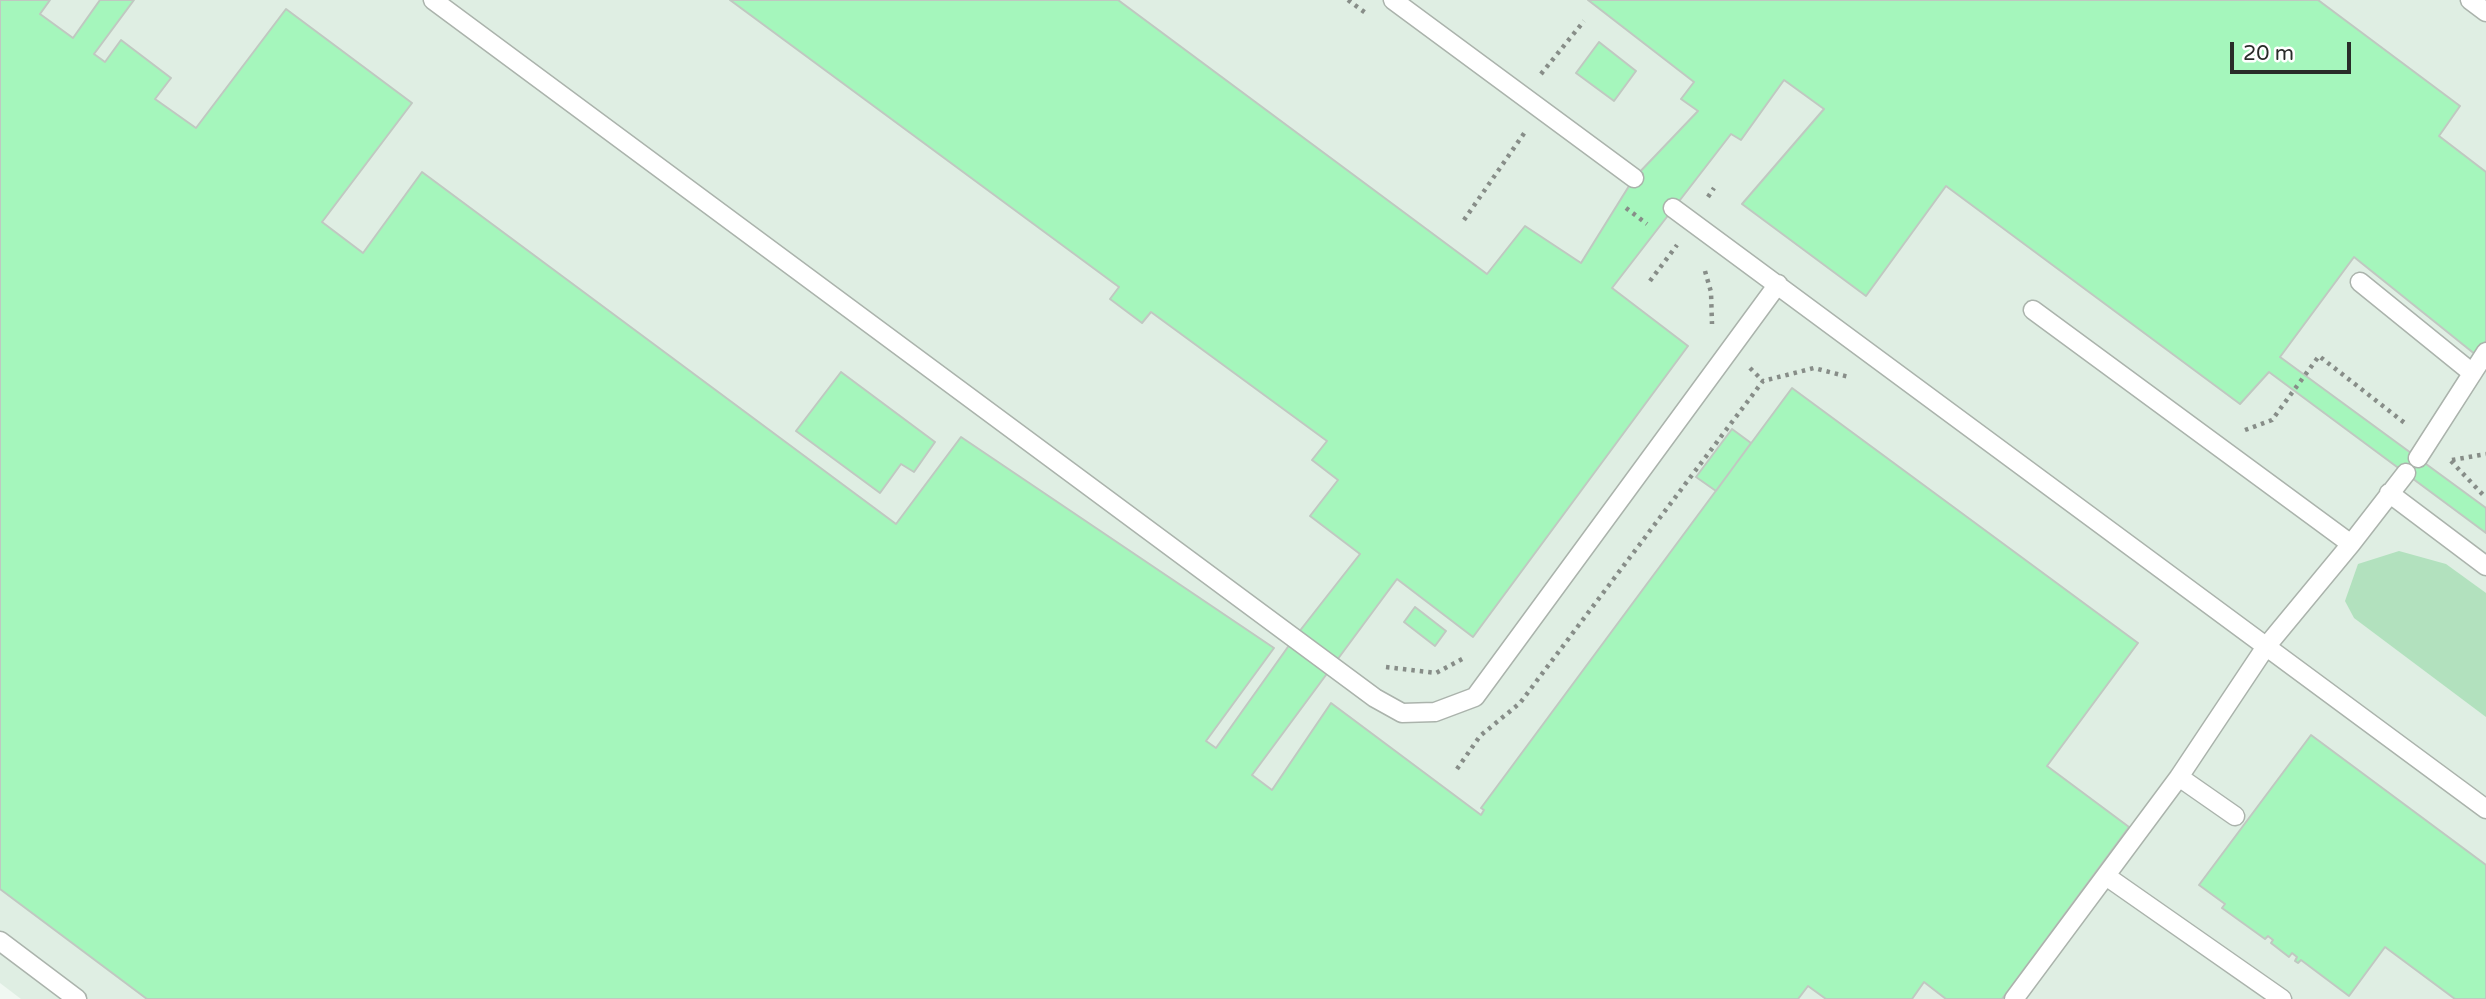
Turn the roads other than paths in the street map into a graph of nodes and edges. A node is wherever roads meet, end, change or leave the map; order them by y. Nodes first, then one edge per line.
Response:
1 (433, 0) edge
2 (1392, 0) edge
3 (2470, 0) edge
4 (2486, 12) edge
5 (1634, 178) dead end
6 (1673, 208) dead end
7 (2360, 282) dead end
8 (1778, 285) junction
9 (2033, 310) dead end
10 (2486, 352) edge
11 (2471, 372) junction
12 (2418, 458) dead end
13 (2406, 473) dead end
14 (2389, 494) junction
15 (2351, 544) junction
16 (2486, 566) edge
17 (2265, 648) junction
18 (2179, 778) junction
19 (2486, 809) edge
20 (2235, 816) dead end
21 (2106, 876) junction
22 (0, 941) edge
23 (77, 999) edge
24 (2014, 999) edge
25 (2282, 999) edge

1 - 8 lane
2 - 5 lane
3 - 4 lane
6 - 8 lane
7 - 11 lane
8 - 17 lane
9 - 15 lane
10 - 11 lane
11 - 12 lane
13 - 14 lane
14 - 15 lane
14 - 16 lane
15 - 17 lane
17 - 18 lane
17 - 19 lane
18 - 20 lane
18 - 21 lane
21 - 24 lane
21 - 25 lane
22 - 23 lane

